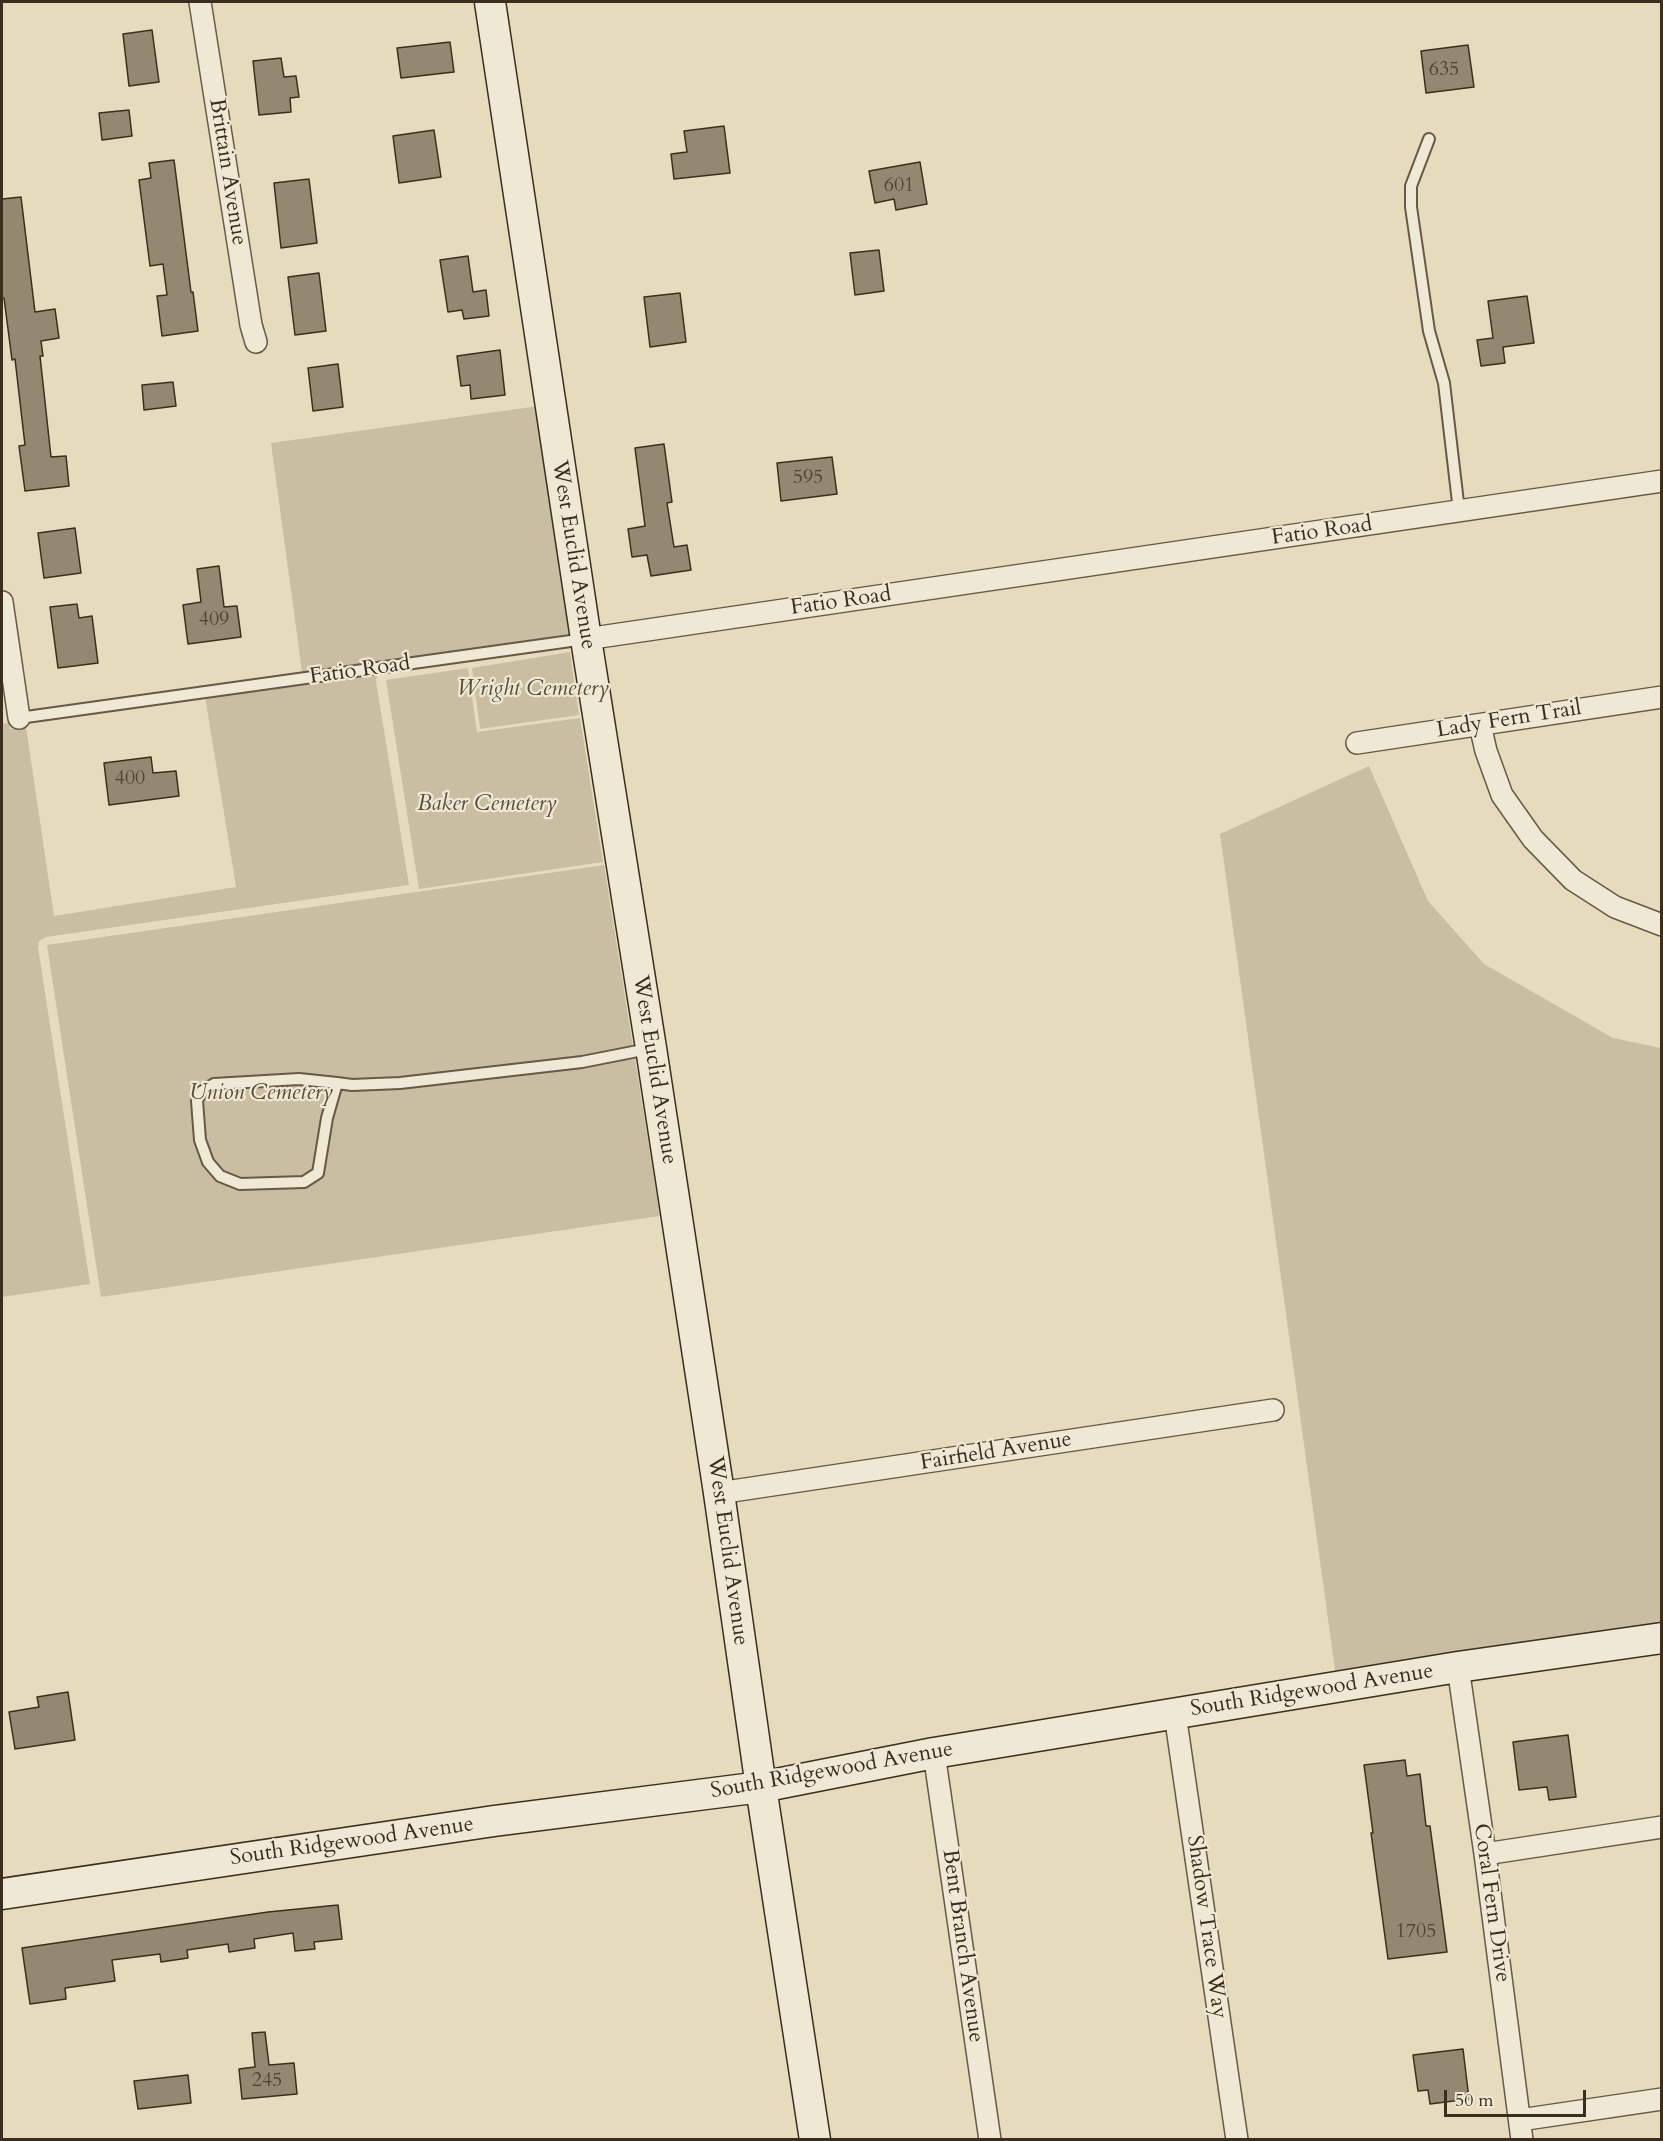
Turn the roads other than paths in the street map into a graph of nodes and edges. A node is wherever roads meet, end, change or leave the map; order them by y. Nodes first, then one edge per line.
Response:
1 (200, 2) edge
2 (490, 2) edge
3 (1429, 139) dead end
4 (256, 342) dead end
5 (1662, 481) edge
6 (1459, 511) junction
7 (2, 602) edge
8 (586, 639) junction
9 (1662, 697) edge
10 (19, 718) joint
11 (1480, 724) junction
12 (1357, 743) dead end
13 (1662, 925) edge
14 (651, 1048) junction
15 (338, 1083) junction
16 (1273, 1410) dead end
17 (719, 1493) junction
18 (1662, 1638) edge
19 (1458, 1667) junction
20 (1175, 1714) junction
21 (934, 1753) junction
22 (761, 1787) junction
23 (1662, 1827) edge
24 (1485, 1854) junction
25 (2, 1894) edge
26 (1662, 2099) edge
27 (1521, 2130) edge
28 (815, 2139) edge
29 (990, 2139) edge
30 (1237, 2139) edge

1 - 4 street, Brittain Avenue
2 - 8 street, West Euclid Avenue
3 - 6 lane
5 - 6 street, Fatio Road
6 - 8 street, Fatio Road
7 - 10 street
8 - 10 lane, Fatio Road
8 - 14 street, West Euclid Avenue
9 - 11 street, Lady Fern Trail
11 - 12 street, Lady Fern Trail
11 - 13 street
14 - 15 lane
14 - 17 street, West Euclid Avenue
15 - 15 lane
16 - 17 street, Fairfield Avenue
17 - 22 street, West Euclid Avenue
18 - 19 street, South Ridgewood Avenue
19 - 20 street, South Ridgewood Avenue
19 - 24 street, Coral Fern Drive
20 - 21 street, South Ridgewood Avenue
20 - 30 street, Shadow Trace Way
21 - 22 street, South Ridgewood Avenue
21 - 29 street, Bent Branch Avenue
22 - 25 street, South Ridgewood Avenue
22 - 28 street, West Euclid Avenue
23 - 24 street
24 - 27 street, Coral Fern Drive
26 - 27 street

